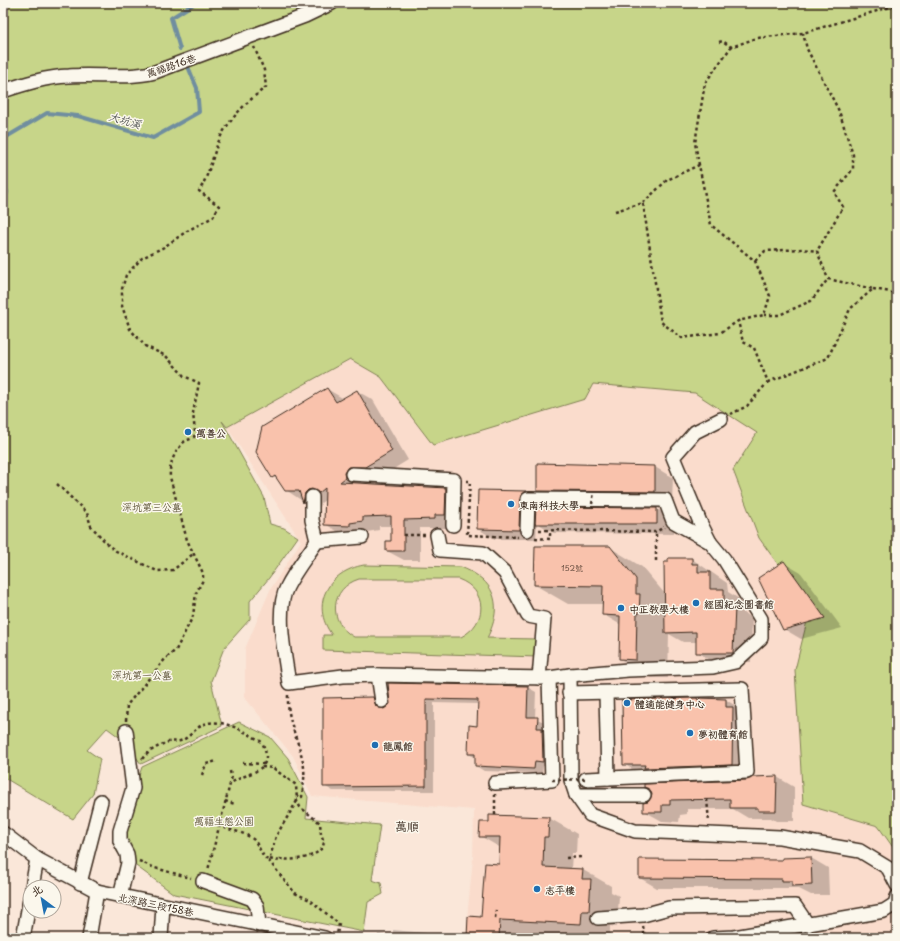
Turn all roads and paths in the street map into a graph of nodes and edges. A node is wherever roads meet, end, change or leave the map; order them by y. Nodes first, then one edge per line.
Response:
1 (332, 3) edge
2 (897, 5) edge
3 (803, 34) junction
4 (249, 36) junction
5 (719, 42) dead end
6 (730, 47) junction
7 (3, 92) edge
8 (699, 165) junction
9 (643, 203) junction
10 (614, 211) dead end
11 (817, 251) junction
12 (755, 261) junction
13 (828, 279) junction
14 (873, 289) junction
15 (897, 293) edge
16 (764, 315) junction
17 (738, 321) junction
18 (768, 382) junction
19 (721, 419) joint
20 (352, 474) dead end
21 (470, 481) dead end
22 (57, 484) dead end
23 (594, 492) dead end
24 (312, 497) dead end
25 (592, 504) dead end
26 (673, 521) junction
27 (453, 525) dead end
28 (550, 531) junction
29 (656, 532) junction
30 (404, 535) dead end
31 (437, 535) joint
32 (529, 535) junction
33 (362, 537) dead end
34 (317, 541) junction
35 (710, 542) junction
36 (193, 554) junction
37 (656, 561) dead end
38 (378, 675) junction
39 (570, 675) junction
40 (544, 678) junction
41 (289, 683) junction
42 (569, 693) junction
43 (606, 693) junction
44 (382, 701) dead end
45 (126, 731) joint
46 (217, 761) dead end
47 (243, 763) dead end
48 (263, 765) junction
49 (130, 770) junction
50 (230, 771) dead end
51 (202, 775) dead end
52 (608, 778) junction
53 (586, 779) joint
54 (552, 780) junction
55 (232, 782) junction
56 (495, 783) dead end
57 (576, 795) junction
58 (644, 795) dead end
59 (297, 796) junction
60 (707, 799) dead end
61 (101, 801) dead end
62 (297, 801) junction
63 (225, 802) junction
64 (235, 804) dead end
65 (218, 826) junction
66 (709, 829) dead end
67 (3, 833) edge
68 (584, 857) dead end
69 (566, 858) dead end
70 (37, 859) junction
71 (269, 860) junction
72 (145, 864) dead end
73 (205, 875) junction
74 (33, 879) edge
75 (80, 883) junction
76 (897, 884) edge
77 (97, 891) junction
78 (120, 896) junction
79 (897, 898) edge
80 (163, 905) junction
81 (496, 910) dead end
82 (495, 918) dead end
83 (598, 918) dead end
84 (26, 919) edge
85 (259, 925) junction
86 (808, 925) junction
87 (23, 938) edge
88 (89, 938) edge
89 (161, 938) edge
90 (325, 938) edge
91 (336, 938) edge
92 (713, 938) edge

1 - 4 street, 萬福路16巷
2 - 3 path
3 - 6 path
3 - 11 path
4 - 7 street, 萬福路16巷
4 - 36 path
5 - 6 path
6 - 8 path
8 - 9 path
8 - 12 path
9 - 10 path
9 - 17 path
11 - 12 path
11 - 13 path
12 - 16 path
13 - 14 path
13 - 16 path
14 - 15 path
14 - 18 path
16 - 17 path
17 - 18 path
18 - 19 path
19 - 35 street
20 - 27 street
21 - 32 path
22 - 36 path
23 - 25 path, bridge
24 - 34 street
26 - 29 path
26 - 32 street
26 - 35 street
28 - 29 path
28 - 32 path
28 - 32 path
29 - 37 path
30 - 31 path
31 - 40 street
33 - 34 street
34 - 41 street
35 - 39 street
36 - 45 path
38 - 40 street
38 - 41 street
38 - 44 street
39 - 40 street
39 - 42 street
40 - 54 street
41 - 59 path
42 - 43 street
42 - 57 street
43 - 52 street
43 - 52 street
45 - 49 street
46 - 51 path
47 - 48 path
48 - 49 path
48 - 55 path
48 - 59 path
49 - 78 street
50 - 55 path
52 - 53 street
53 - 54 path, bridge
54 - 56 street
55 - 63 path
57 - 58 street
57 - 76 street
59 - 62 path
60 - 66 path
61 - 75 street
62 - 71 path
62 - 71 path
63 - 64 path
63 - 65 path
65 - 71 path
65 - 73 path
67 - 70 street, 北深路三段158巷
68 - 69 path
70 - 74 street
70 - 75 street, 北深路三段158巷
71 - 91 path
72 - 73 path
73 - 85 street
75 - 77 street, 北深路三段158巷
77 - 78 street, 北深路三段158巷
77 - 88 street
78 - 80 street, 北深路三段158巷
79 - 86 street
80 - 85 street, 北深路三段158巷
80 - 89 street
81 - 82 path
83 - 86 street
84 - 87 street
85 - 90 street, 北深路三段158巷
86 - 92 street

